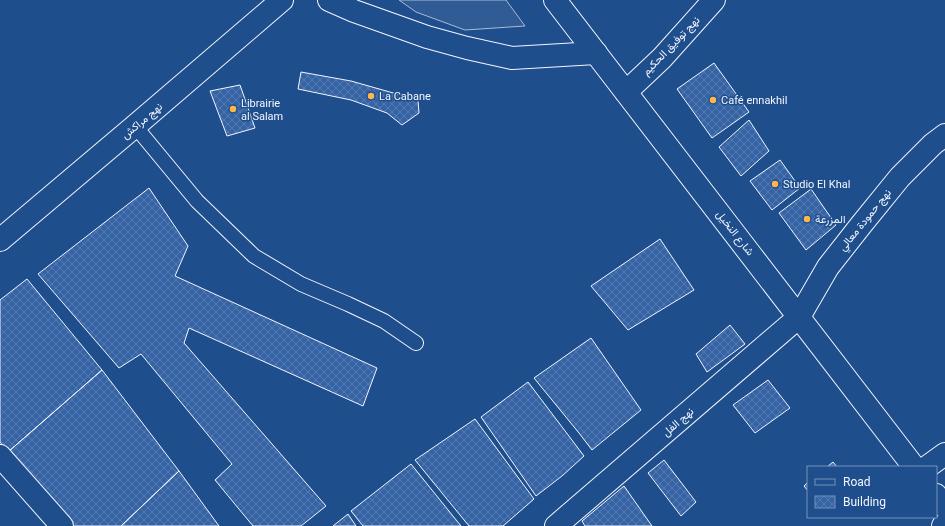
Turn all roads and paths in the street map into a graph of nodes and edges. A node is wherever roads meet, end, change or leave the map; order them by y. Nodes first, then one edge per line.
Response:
1 (282, 0) edge
2 (329, 0) edge
3 (555, 0) edge
4 (714, 0) edge
5 (596, 54) junction
6 (626, 92) junction
7 (135, 126) junction
8 (945, 135) edge
9 (0, 240) edge
10 (800, 317) junction
11 (416, 343) dead end
12 (945, 454) edge
13 (0, 456) edge
14 (913, 466) edge
15 (929, 466) edge
16 (937, 496) edge
17 (945, 507) edge
18 (62, 526) edge
19 (556, 526) edge

1 - 7 street, نهج مراكش
2 - 5 street
3 - 5 street, شارع النخيل
4 - 6 street, نهج توفيق الحكيم
5 - 6 street, شارع النخيل
6 - 10 street, شارع النخيل
7 - 9 street, نهج مراكش
7 - 11 lane
8 - 10 street, نهج حمودة معالي
10 - 14 street, شارع النخيل
10 - 19 street, نهج الفل
12 - 15 street
13 - 18 street
16 - 17 street

